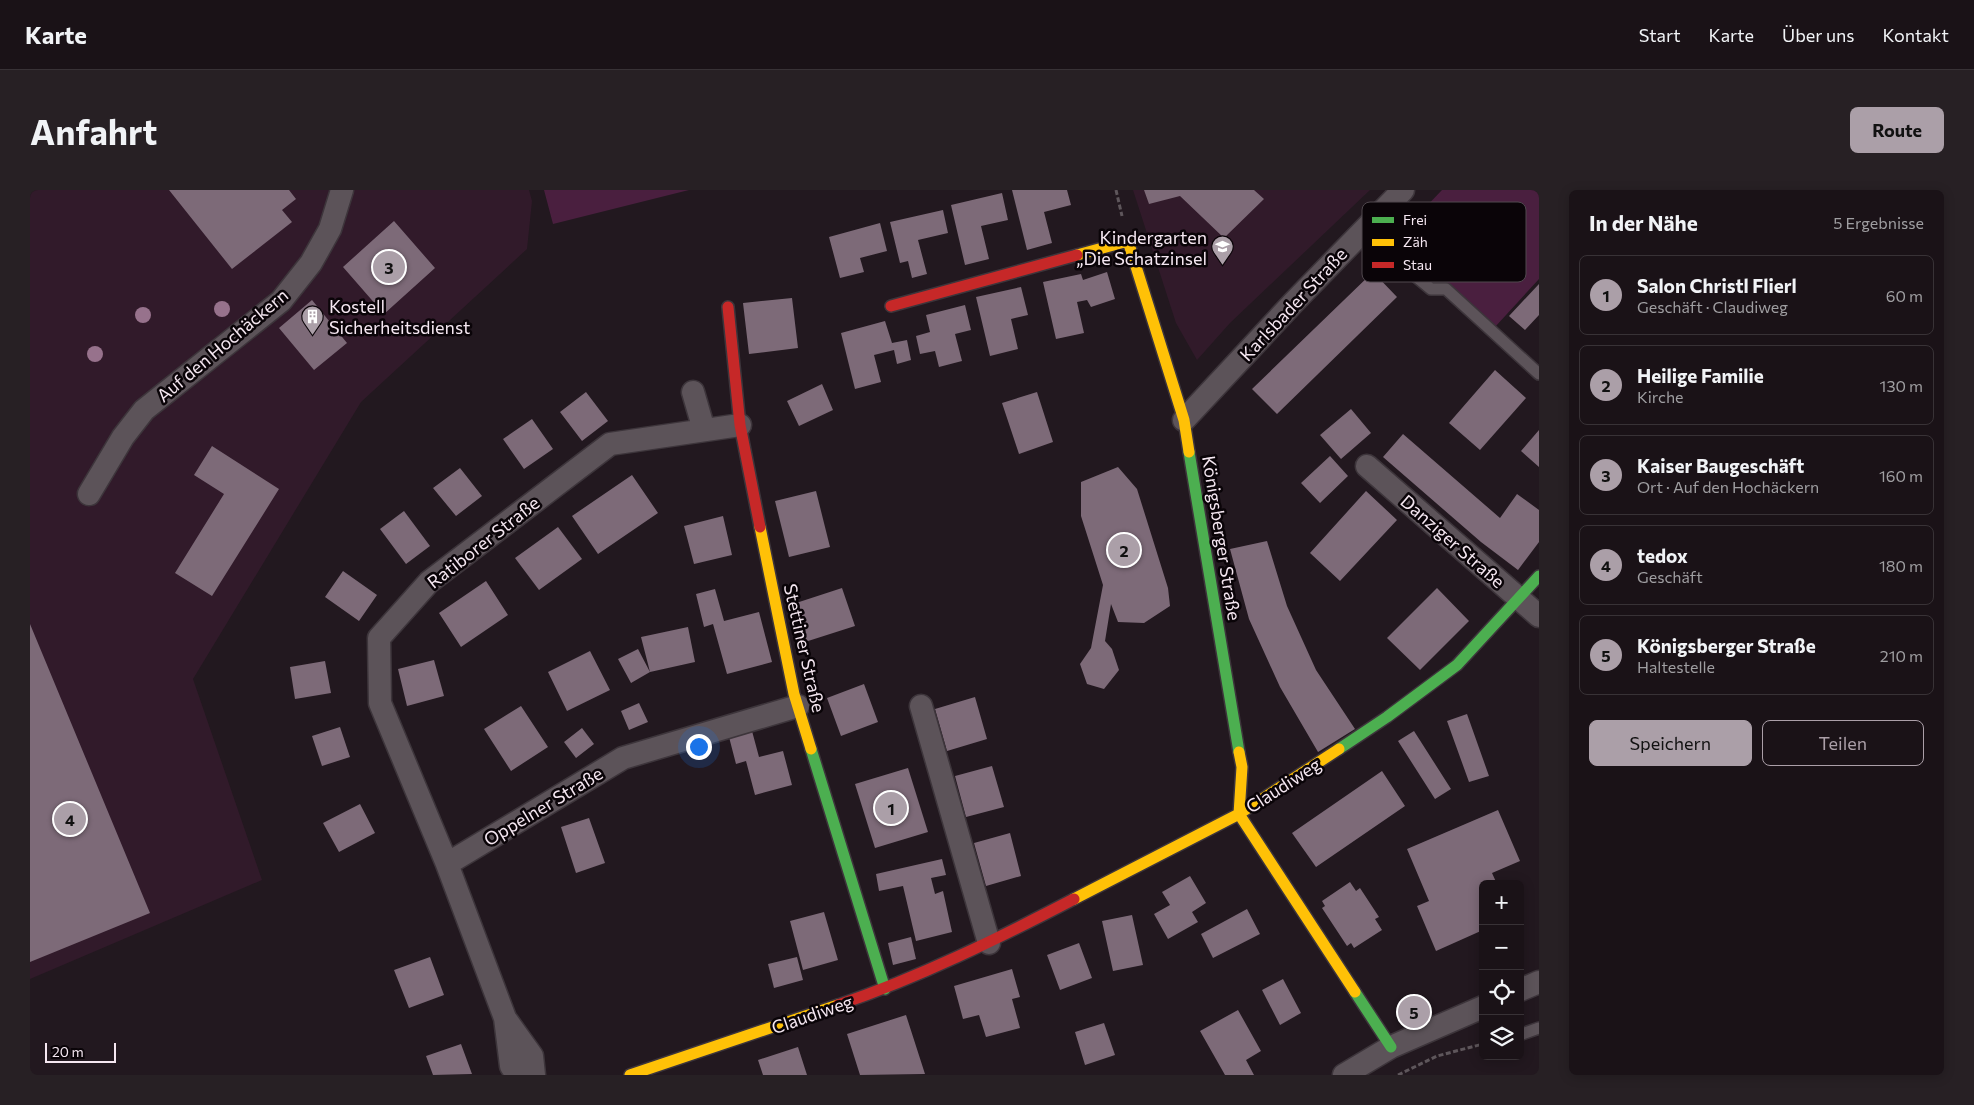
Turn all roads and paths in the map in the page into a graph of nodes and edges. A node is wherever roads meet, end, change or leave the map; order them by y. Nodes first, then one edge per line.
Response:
1 (342, 190) edge
2 (1403, 190) edge
3 (1391, 202) edge
4 (1362, 232) edge
5 (1421, 282) edge
6 (891, 306) dead end
7 (728, 307) dead end
8 (1539, 374) edge
9 (693, 392) dead end
10 (1184, 420) junction
11 (740, 425) junction
12 (704, 430) junction
13 (1367, 466) dead end
14 (89, 494) dead end
15 (1539, 576) edge
16 (1519, 599) junction
17 (1539, 616) edge
18 (798, 706) junction
19 (922, 706) dead end
20 (1239, 814) junction
21 (447, 864) junction
22 (989, 943) junction
23 (1539, 982) edge
24 (1524, 988) edge
25 (885, 989) junction
26 (1479, 1009) edge
27 (505, 1018) junction
28 (1539, 1028) edge
29 (1524, 1033) edge
30 (1479, 1045) edge
31 (1391, 1047) junction
32 (517, 1075) edge
33 (534, 1075) edge
34 (630, 1075) edge
35 (1344, 1075) edge
36 (1398, 1075) edge

1 - 14 street, Auf den Hochäckern
2 - 3 street, Karlsbader Straße
4 - 10 street, Karlsbader Straße
5 - 8 lane
6 - 10 street, Königsberger Straße
7 - 11 street, Stettiner Straße
9 - 12 street
10 - 20 street, Königsberger Straße
11 - 12 street, Ratiborer Straße
11 - 18 street, Stettiner Straße
12 - 21 street, Ratiborer Straße
13 - 16 street, Danziger Straße
15 - 16 street, Claudiweg
16 - 17 street, Danziger Straße
16 - 20 street, Claudiweg
18 - 21 street, Oppelner Straße
18 - 25 street, Stettiner Straße
19 - 22 street
20 - 22 street, Claudiweg
20 - 31 street
21 - 27 street
22 - 25 street, Claudiweg
23 - 24 street
25 - 34 street, Claudiweg
26 - 31 street
27 - 32 street
27 - 33 street
28 - 29 lane
30 - 36 path
31 - 35 street

